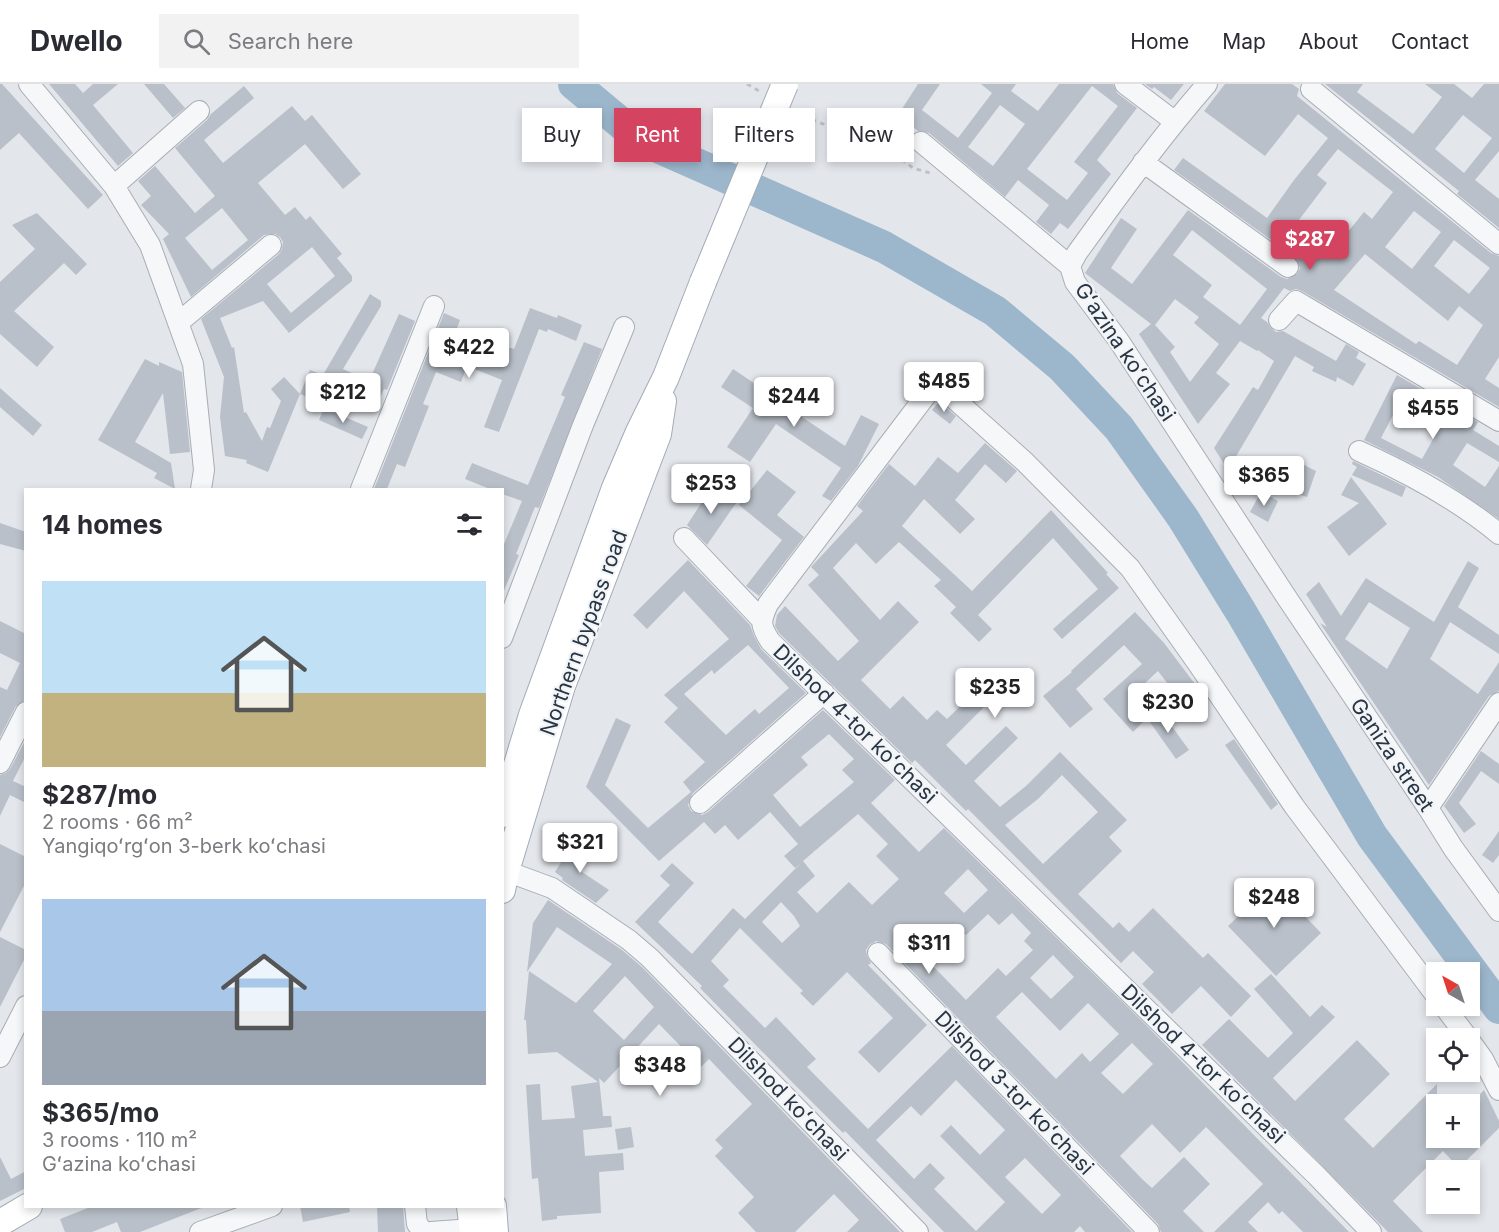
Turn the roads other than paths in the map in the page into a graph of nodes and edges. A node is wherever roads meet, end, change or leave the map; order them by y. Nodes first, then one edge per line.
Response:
1 (29, 84) edge
2 (1125, 84) edge
3 (1207, 84) edge
4 (1311, 86) edge
5 (775, 89) edge
6 (198, 111) dead end
7 (1174, 121) junction
8 (921, 142) dead end
9 (1143, 162) junction
10 (114, 186) junction
11 (1499, 244) edge
12 (271, 245) dead end
13 (1070, 266) junction
14 (1288, 267) dead end
15 (434, 306) dead end
16 (1279, 320) dead end
17 (178, 323) junction
18 (624, 327) dead end
19 (666, 377) junction
20 (1499, 421) edge
21 (1359, 451) dead end
22 (201, 488) edge
23 (361, 488) edge
24 (1499, 534) edge
25 (684, 538) dead end
26 (1287, 598) joint
27 (761, 619) junction
28 (504, 633) edge
29 (824, 693) junction
30 (1499, 703) edge
31 (24, 716) edge
32 (0, 763) edge
33 (700, 803) dead end
34 (504, 807) edge
35 (1428, 808) junction
36 (504, 880) edge
37 (1499, 911) edge
38 (878, 953) dead end
39 (1426, 982) edge
40 (24, 1010) edge
41 (1451, 1016) edge
42 (1461, 1028) edge
43 (1480, 1055) edge
44 (0, 1057) edge
45 (1499, 1090) edge
46 (26, 1208) edge
47 (266, 1208) edge
48 (415, 1208) edge
49 (491, 1208) edge
50 (0, 1223) edge
51 (478, 1225) edge
52 (200, 1232) edge
53 (424, 1232) edge
54 (431, 1232) edge
55 (918, 1232) edge
56 (1149, 1232) edge
57 (1371, 1232) edge

1 - 10 street
2 - 7 street
3 - 7 street, Gʻazina koʻchasi
4 - 11 street
5 - 19 main road, Northern bypass road, bridge
6 - 10 street
7 - 9 street, Gʻazina koʻchasi
8 - 13 street
9 - 13 street, Gʻazina koʻchasi
9 - 14 street
10 - 17 street
12 - 17 street
13 - 26 street, Gʻazina koʻchasi
15 - 23 street
16 - 20 street
17 - 22 street
18 - 28 street
19 - 34 main road, Northern bypass road
19 - 36 main road, Northern bypass road
21 - 24 street
25 - 27 street, Dilshod 4-tor koʻchasi
26 - 35 street, Ganiza street
27 - 29 street, Dilshod 4-tor koʻchasi
27 - 39 street
29 - 33 street
29 - 57 street, Dilshod 4-tor koʻchasi
30 - 35 street
31 - 32 street
35 - 37 street, Ganiza street
36 - 55 street, Dilshod koʻchasi
38 - 56 street, Dilshod 3-tor koʻchasi
40 - 44 street
41 - 42 street
43 - 45 street
46 - 50 main road
47 - 52 street
48 - 53 street
49 - 51 main road
51 - 54 street

